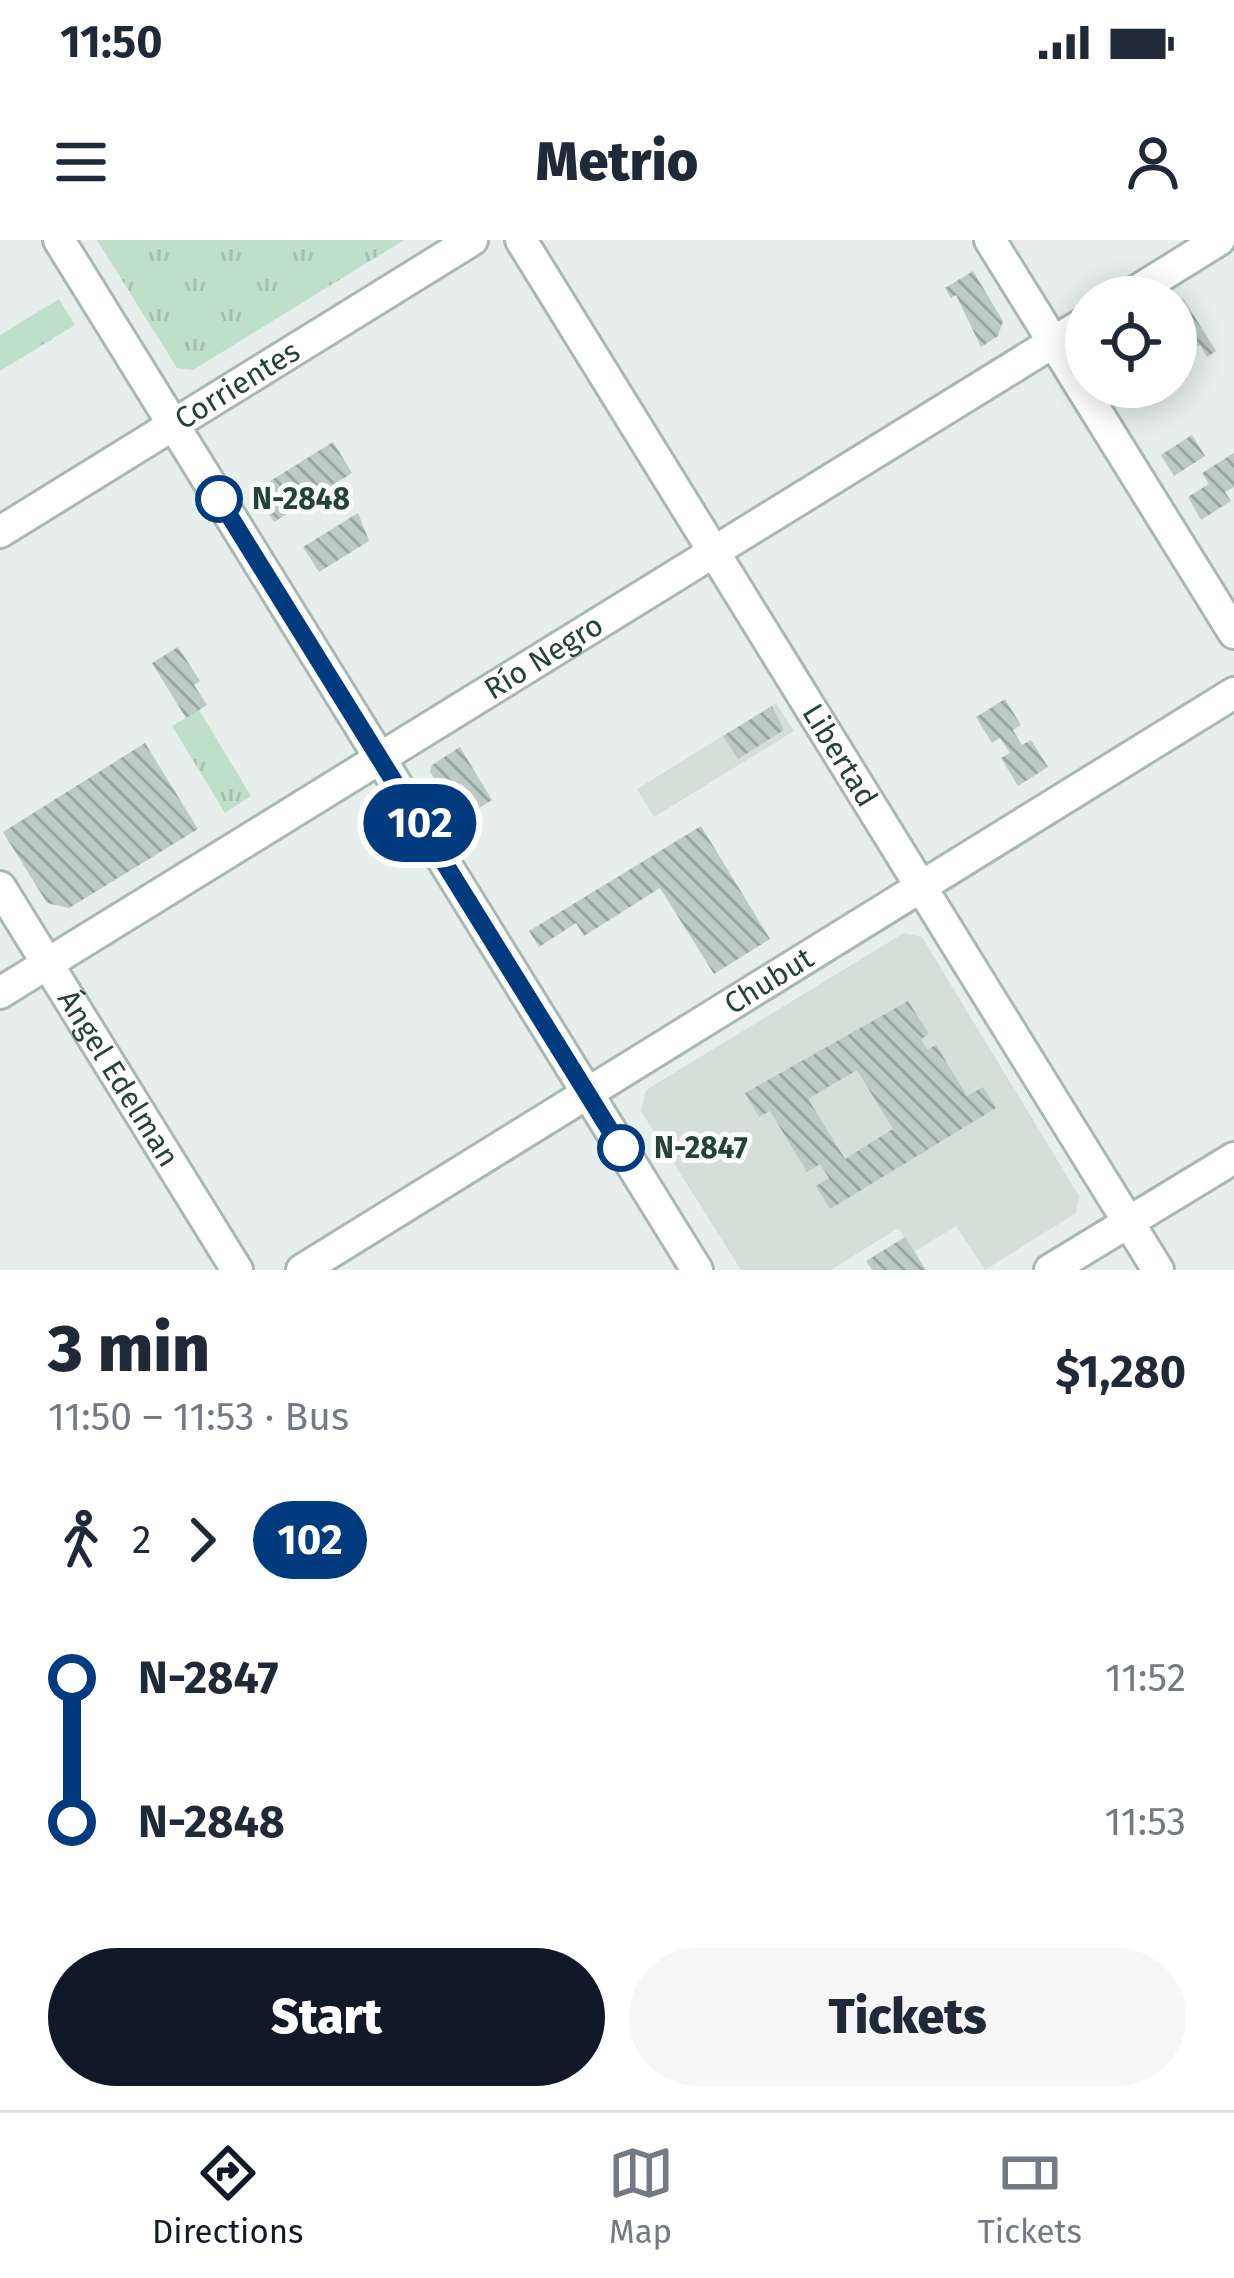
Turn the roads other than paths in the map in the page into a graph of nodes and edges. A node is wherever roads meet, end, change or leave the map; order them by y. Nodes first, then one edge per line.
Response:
1 (59, 240) edge
2 (472, 240) edge
3 (521, 240) edge
4 (990, 240) edge
5 (1219, 240) edge
6 (1161, 276) edge
7 (1065, 335) edge
8 (1053, 342) junction
9 (173, 424) junction
10 (0, 532) edge
11 (714, 552) junction
12 (1234, 633) edge
13 (1234, 693) edge
14 (380, 758) junction
15 (0, 887) edge
16 (921, 887) junction
17 (48, 964) junction
18 (0, 993) edge
19 (587, 1094) junction
20 (1234, 1158) edge
21 (1129, 1222) junction
22 (238, 1270) edge
23 (302, 1270) edge
24 (697, 1270) edge
25 (1050, 1270) edge
26 (1158, 1270) edge

1 - 9 street
2 - 9 street, Corrientes
3 - 11 street, Libertad
4 - 8 street
5 - 6 street
7 - 8 street, Río Negro
8 - 11 street, Río Negro
8 - 12 street
9 - 10 street, Corrientes
9 - 14 street
11 - 14 street, Río Negro
11 - 16 street, Libertad
13 - 16 street, Chubut
14 - 17 street, Río Negro
14 - 19 street
15 - 17 street, Ángel Edelman
16 - 19 street, Chubut
16 - 21 street, Libertad
17 - 18 street, Río Negro
17 - 22 street, Ángel Edelman
19 - 23 street, Chubut
19 - 24 street
20 - 21 street
21 - 25 street
21 - 26 street, Libertad

